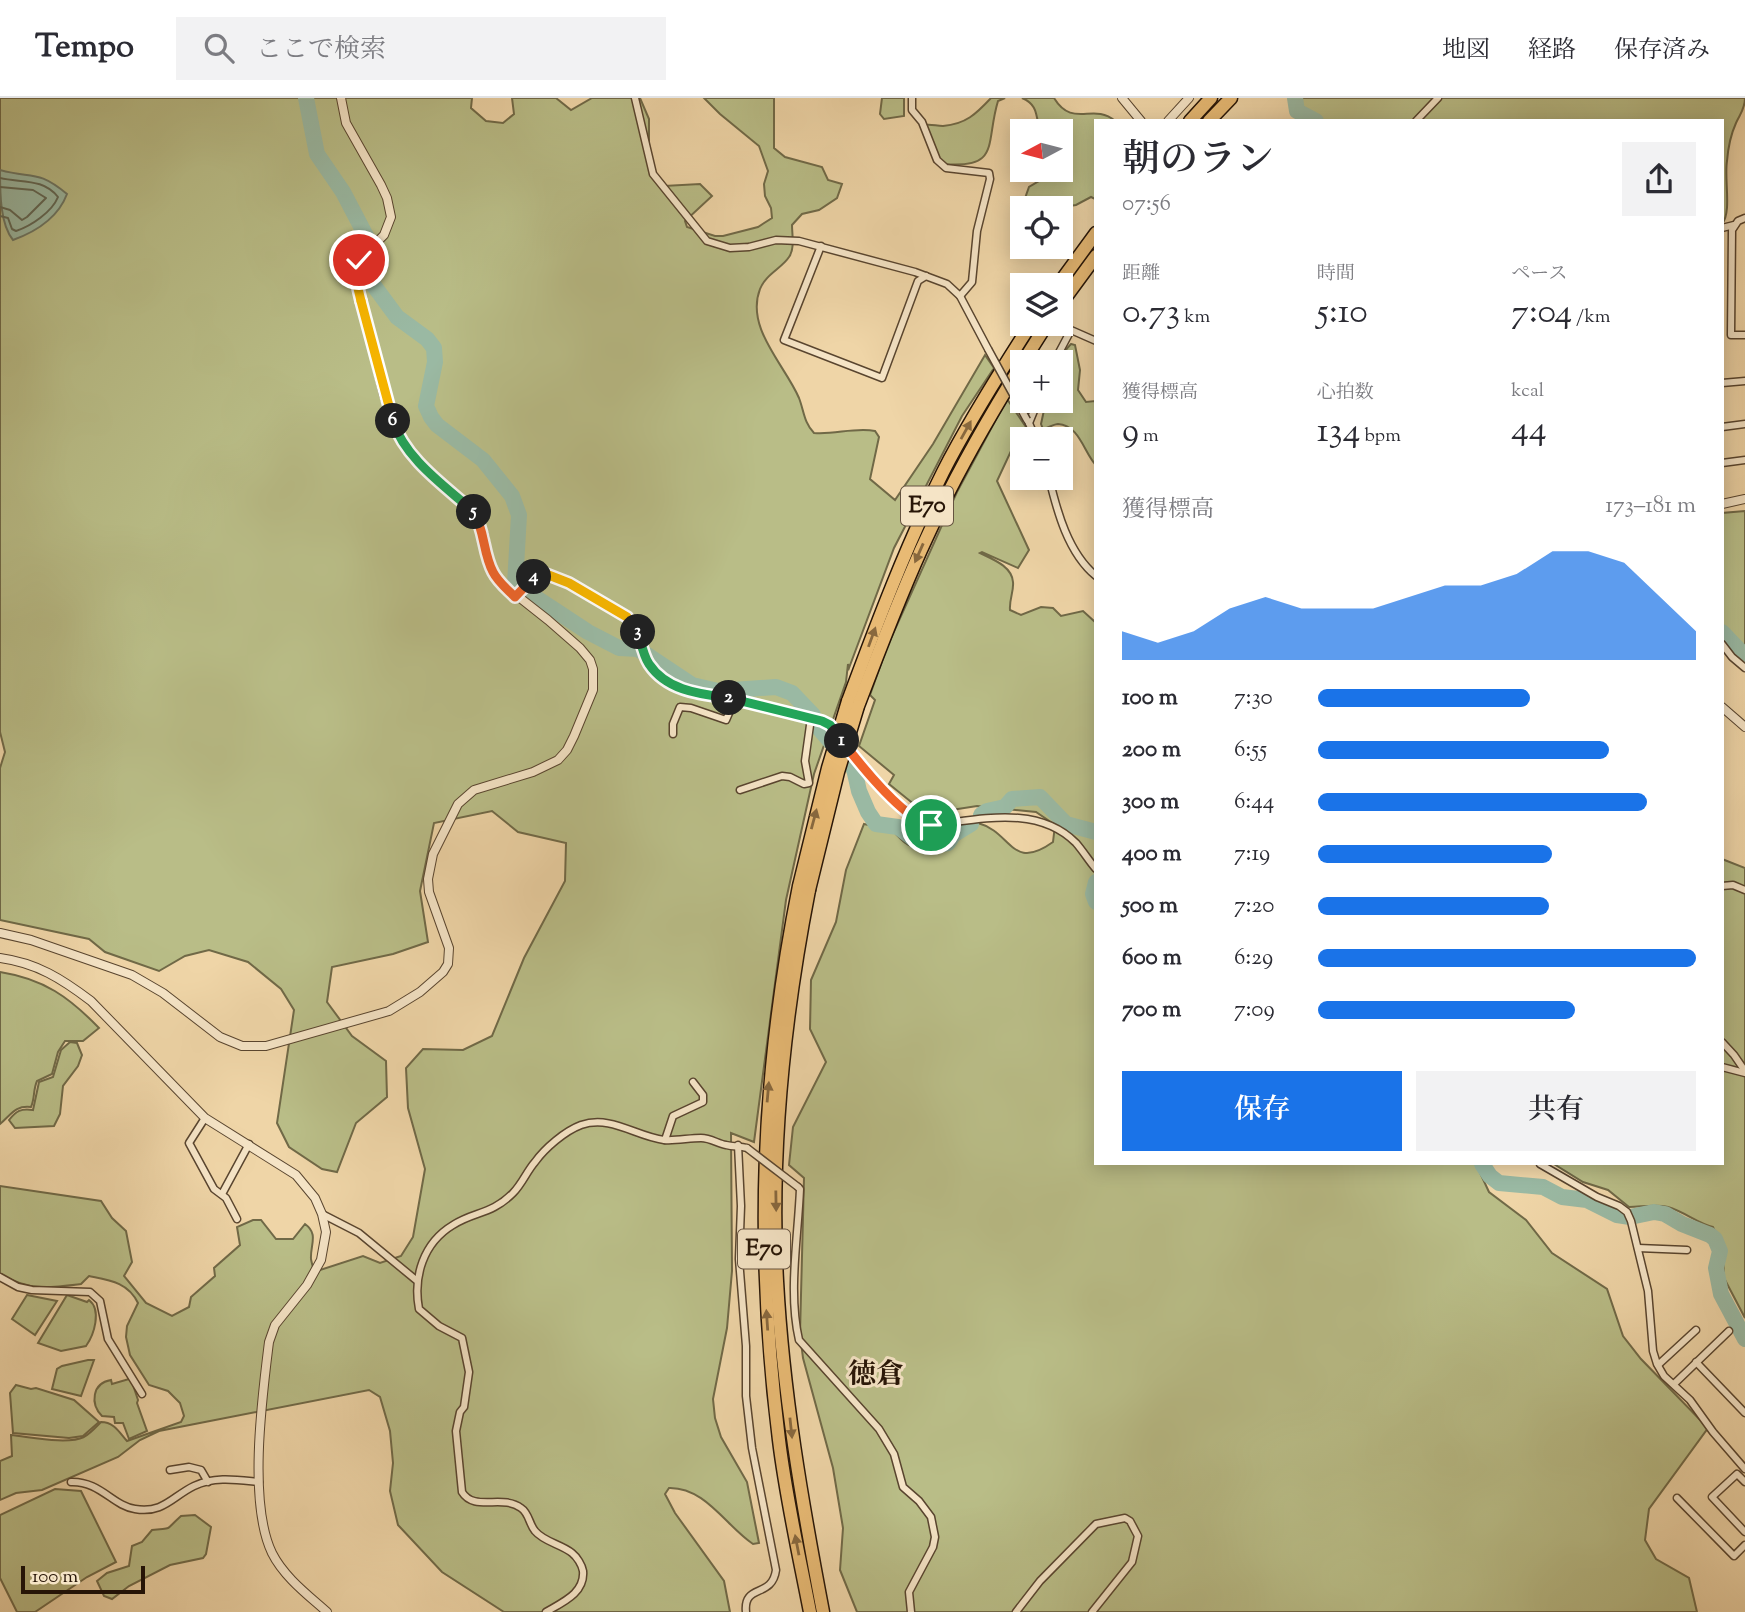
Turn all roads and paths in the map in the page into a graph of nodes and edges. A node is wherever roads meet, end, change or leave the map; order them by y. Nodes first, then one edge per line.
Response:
1 (341, 98) edge
2 (635, 98) edge
3 (912, 98) edge
4 (1122, 98) edge
5 (1189, 98) edge
6 (1211, 98) edge
7 (1231, 98) edge
8 (1438, 98) edge
9 (1139, 119) edge
10 (1170, 119) edge
11 (1192, 119) edge
12 (1211, 119) edge
13 (1418, 119) edge
14 (1745, 218) edge
15 (1734, 225) junction
16 (1724, 228) edge
17 (1094, 236) edge
18 (821, 246) junction
19 (1094, 259) edge
20 (1067, 273) edge
21 (926, 276) junction
22 (1073, 287) edge
23 (960, 296) junction
24 (1745, 335) edge
25 (1023, 336) edge
26 (1094, 340) edge
27 (1060, 350) edge
28 (1745, 381) edge
29 (1724, 383) edge
30 (1010, 385) edge
31 (1032, 413) edge
32 (1028, 421) junction
33 (1745, 424) edge
34 (1031, 427) edge
35 (1724, 427) edge
36 (1745, 460) edge
37 (1724, 463) edge
38 (1052, 490) edge
39 (1745, 499) edge
40 (1724, 503) edge
41 (1094, 574) edge
42 (515, 597) junction
43 (1724, 646) edge
44 (1745, 668) edge
45 (735, 699) junction
46 (853, 703) junction
47 (1724, 709) edge
48 (811, 718) junction
49 (1745, 727) edge
50 (673, 734) dead end
51 (740, 789) dead end
52 (1094, 866) edge
53 (1724, 886) edge
54 (804, 888) junction
55 (1745, 890) edge
56 (0, 933) edge
57 (0, 958) edge
58 (1724, 1045) edge
59 (1724, 1067) edge
60 (1745, 1072) edge
61 (693, 1082) dead end
62 (205, 1118) junction
63 (665, 1140) junction
64 (249, 1144) junction
65 (738, 1146) junction
66 (1542, 1165) edge
67 (222, 1194) junction
68 (322, 1214) junction
69 (237, 1219) dead end
70 (1638, 1248) junction
71 (1687, 1250) dead end
72 (0, 1277) edge
73 (416, 1280) junction
74 (1696, 1330) dead end
75 (1729, 1331) dead end
76 (1696, 1362) junction
77 (1658, 1365) junction
78 (1674, 1384) junction
79 (142, 1394) dead end
80 (1745, 1412) edge
81 (1745, 1469) edge
82 (170, 1470) dead end
83 (71, 1482) dead end
84 (208, 1482) junction
85 (259, 1482) junction
86 (1745, 1482) edge
87 (1677, 1497) dead end
88 (1745, 1532) edge
89 (1745, 1545) edge
90 (327, 1612) edge
91 (546, 1612) edge
92 (746, 1612) edge
93 (810, 1612) edge
94 (824, 1612) edge
95 (911, 1612) edge
96 (1016, 1612) edge
97 (1092, 1612) edge

1 - 42 street
2 - 18 street
3 - 23 street
4 - 9 street
5 - 10 street
6 - 11 highway
7 - 12 highway
8 - 13 street
14 - 15 street
15 - 16 street
15 - 24 street
17 - 20 highway
18 - 21 street
18 - 21 street
19 - 22 highway
21 - 23 street
23 - 32 street, bridge
46 -> 25 highway, E70
26 - 27 street
28 - 29 street
30 -> 46 highway, E70
31 - 32 street
32 - 34 street
33 - 35 street
36 - 37 street
38 - 41 street
39 - 40 street
42 - 45 street
42 - 56 street
43 - 44 street
45 - 48 street
45 - 50 street
46 - 54 highway, E70, bridge
47 - 49 street
48 - 51 street
48 - 52 street
53 - 55 street
93 -> 54 highway, E70
54 -> 94 highway, E70
57 - 62 street
58 - 60 street
59 - 60 street
61 - 63 street
62 - 64 street
62 - 67 street
63 - 65 street
63 - 73 street
64 - 67 street
64 - 68 street
65 - 92 street
65 - 95 street, bridge
66 - 70 street
67 - 69 street
68 - 73 street
68 - 85 street
70 - 71 street
70 - 77 street
72 - 79 street
73 - 91 street
74 - 77 street
75 - 76 street
76 - 78 street
76 - 80 street
77 - 78 street
78 - 81 street
82 - 84 street
83 - 84 street
84 - 85 street
85 - 90 street
86 - 88 street
87 - 89 street
96 - 97 street

